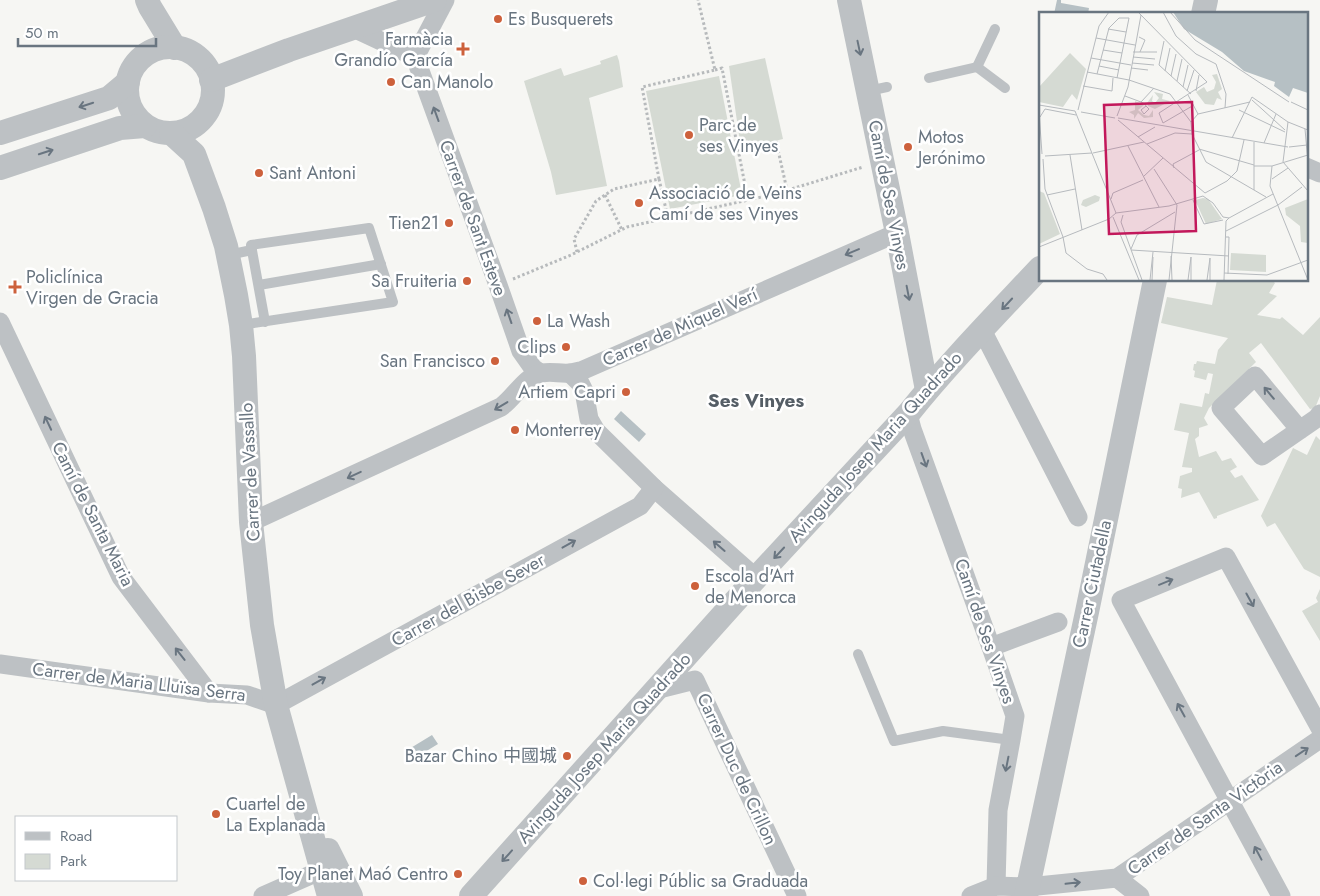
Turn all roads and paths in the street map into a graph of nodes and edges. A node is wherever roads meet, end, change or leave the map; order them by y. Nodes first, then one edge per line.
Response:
1 (435, 0) edge
2 (445, 0) edge
3 (698, 0) edge
4 (849, 0) edge
5 (148, 3) edge
6 (353, 28) junction
7 (995, 28) dead end
8 (175, 48) junction
9 (152, 51) junction
10 (415, 57) junction
11 (977, 67) junction
12 (715, 70) junction
13 (929, 78) dead end
14 (211, 80) junction
15 (128, 82) junction
16 (1005, 88) dead end
17 (197, 123) junction
18 (145, 126) junction
19 (0, 133) edge
20 (171, 134) junction
21 (776, 141) dead end
22 (194, 154) junction
23 (882, 159) junction
24 (0, 168) edge
25 (1308, 168) edge
26 (1320, 173) edge
27 (659, 178) junction
28 (787, 190) junction
29 (605, 195) junction
30 (748, 200) junction
31 (668, 218) junction
32 (622, 230) junction
33 (897, 233) junction
34 (252, 250) junction
35 (577, 252) junction
36 (228, 255) junction
37 (381, 264) junction
38 (1039, 269) edge
39 (518, 277) dead end
40 (1155, 281) edge
41 (258, 285) junction
42 (0, 322) edge
43 (265, 322) junction
44 (241, 325) junction
45 (982, 330) junction
46 (540, 373) junction
47 (570, 373) junction
48 (927, 390) junction
49 (908, 414) junction
50 (1320, 414) edge
51 (1300, 430) dead end
52 (654, 488) junction
53 (1078, 517) dead end
54 (252, 522) junction
55 (756, 578) junction
56 (1058, 622) dead end
57 (991, 647) junction
58 (858, 654) dead end
59 (0, 664) edge
60 (655, 690) junction
61 (209, 692) junction
62 (276, 705) junction
63 (1320, 728) edge
64 (1320, 739) edge
65 (1011, 740) junction
66 (301, 792) junction
67 (1230, 801) junction
68 (322, 870) junction
69 (1117, 878) junction
70 (996, 886) junction
71 (1027, 891) edge
72 (263, 896) edge
73 (329, 896) edge
74 (350, 896) edge
75 (472, 896) edge
76 (797, 896) edge
77 (970, 896) edge
78 (1140, 896) edge
79 (1281, 896) edge

1 - 6 street
2 - 10 street
3 - 12 path
4 -> 23 street, Camí de Ses Vinyes
5 - 8 street
5 - 9 street
6 - 10 street
6 - 14 street
7 - 11 lane
8 - 9 street
8 - 14 street
9 - 15 street
46 -> 10 street, Carrer de Sant Esteve
11 - 13 lane
11 - 16 lane
12 - 27 path
12 - 30 path
14 - 17 street
15 - 18 street
15 -> 19 street
17 - 20 street
17 - 22 street
18 - 20 street
24 -> 18 street
20 - 22 street
21 - 28 path
22 - 36 street, Carrer de Vassallo
23 - 28 path
23 - 33 street, Camí de Ses Vinyes
25 - 26 street
27 - 29 path
27 - 31 path
28 - 30 path
29 - 32 path
29 - 35 path
30 - 31 path
31 - 32 path
32 - 35 path
33 -> 47 street, Carrer de Miquel Verí
33 -> 48 street, Camí de Ses Vinyes
34 - 36 lane
34 - 37 lane
34 - 41 lane
35 - 39 path
36 - 44 street, Carrer de Vassallo
37 - 41 lane
37 - 43 lane
38 -> 45 street, Avinguda Josep Maria Quadrado
40 - 71 street, Carrer Ciutadella
41 - 43 lane
61 -> 42 street, Camí de Santa Maria
43 - 44 lane
44 - 54 street, Carrer de Vassallo
45 - 48 street, Avinguda Josep Maria Quadrado
45 - 53 street
46 - 47 street, Carrer de Miquel Verí
46 -> 54 street
47 - 52 street
48 - 49 street, Avinguda Josep Maria Quadrado
49 -> 55 street, Avinguda Josep Maria Quadrado
49 -> 57 street, Camí de Ses Vinyes
50 - 51 street
55 -> 52 street
62 -> 52 street, Carrer del Bisbe Sever
54 - 62 street, Carrer de Vassallo
55 - 60 street, Avinguda Josep Maria Quadrado
56 - 57 street
57 - 65 street, Camí de Ses Vinyes
58 - 65 lane
59 - 61 street, Carrer de Maria Lluïsa Serra
60 -> 75 street, Avinguda Josep Maria Quadrado
60 - 76 street, Carrer Duc de Crillon
61 - 62 street, Carrer de Maria Lluïsa Serra
62 - 66 street, Carrer de Vassallo
67 -> 63 street
67 -> 64 street, Carrer de Santa Victòria
65 -> 70 street, Camí de Ses Vinyes
66 - 68 street, Carrer de Vassallo
66 - 74 street, Carrer de Vassallo
67 - 69 street, Carrer de Santa Victòria
79 -> 67 street
68 - 72 street
68 - 73 street, Carrer de Vassallo
71 -> 69 street, Carrer de Santa Victòria
69 - 78 street
70 - 71 street, Carrer de Santa Victòria
70 - 77 street

